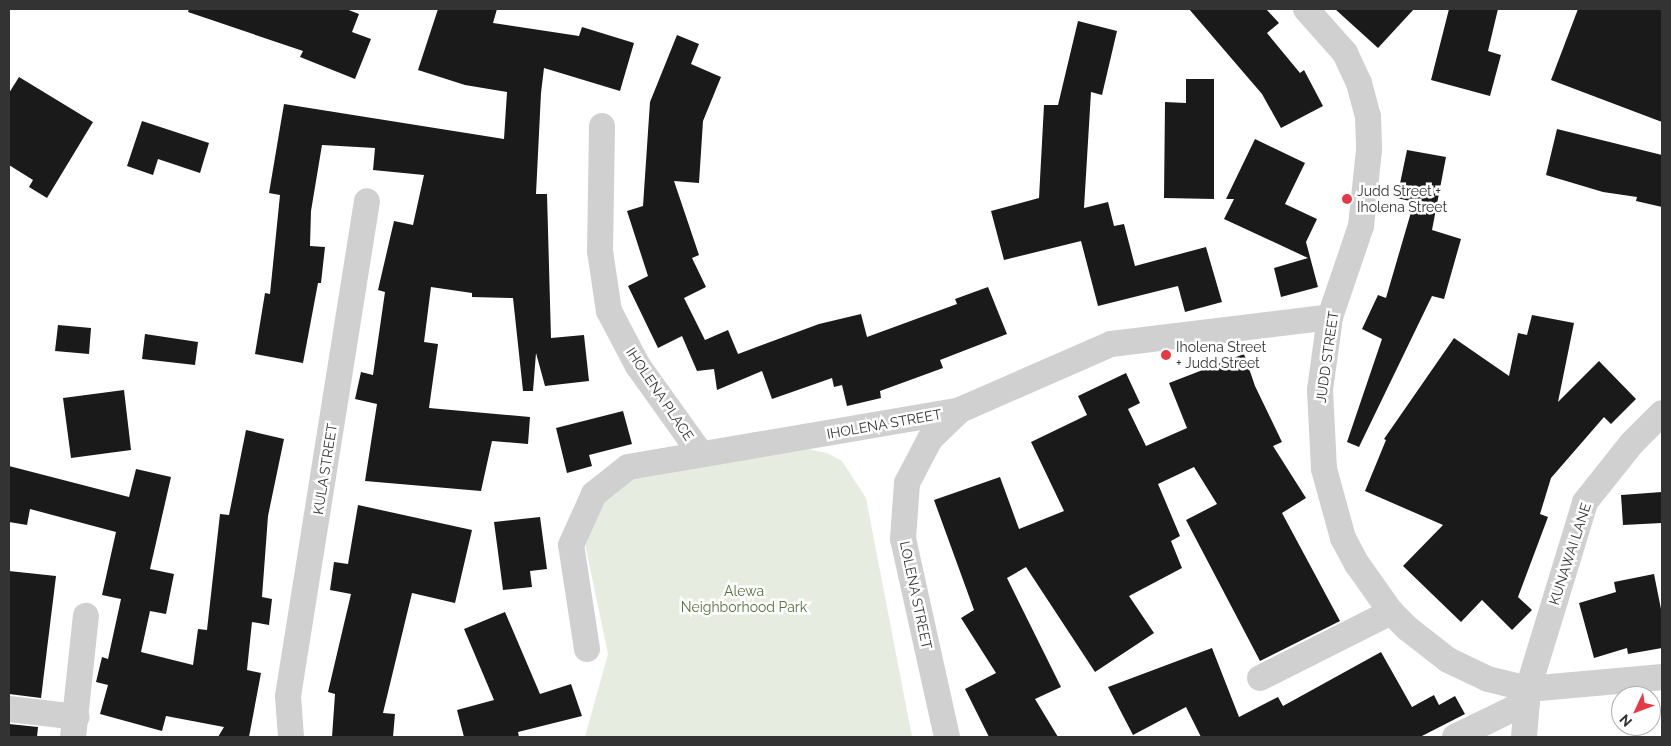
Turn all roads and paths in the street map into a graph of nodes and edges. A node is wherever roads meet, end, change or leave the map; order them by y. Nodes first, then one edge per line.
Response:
1 (1306, 9) edge
2 (602, 126) dead end
3 (367, 201) dead end
4 (1330, 317) junction
5 (960, 410) junction
6 (1662, 413) edge
7 (701, 454) junction
8 (1390, 612) junction
9 (86, 616) dead end
10 (587, 649) dead end
11 (1662, 677) edge
12 (1260, 678) dead end
13 (1527, 696) junction
14 (9, 709) edge
15 (75, 727) edge
16 (291, 737) edge
17 (947, 737) edge
18 (1455, 737) edge
19 (1524, 737) edge

1 - 4 street, JUDD STREET
2 - 7 street, IHOLENA PLACE
3 - 16 street, KULA STREET
4 - 5 street, IHOLENA STREET
4 - 8 street, JUDD STREET
5 - 7 street, IHOLENA STREET
5 - 17 street, LOLENA STREET
6 - 13 street, KUNAWAI LANE
7 - 10 street, IHOLENA STREET
8 - 12 street
8 - 13 street, JUDD STREET
9 - 15 street
11 - 13 street
13 - 18 street
13 - 19 street, KUNAWAI LANE
14 - 15 street

